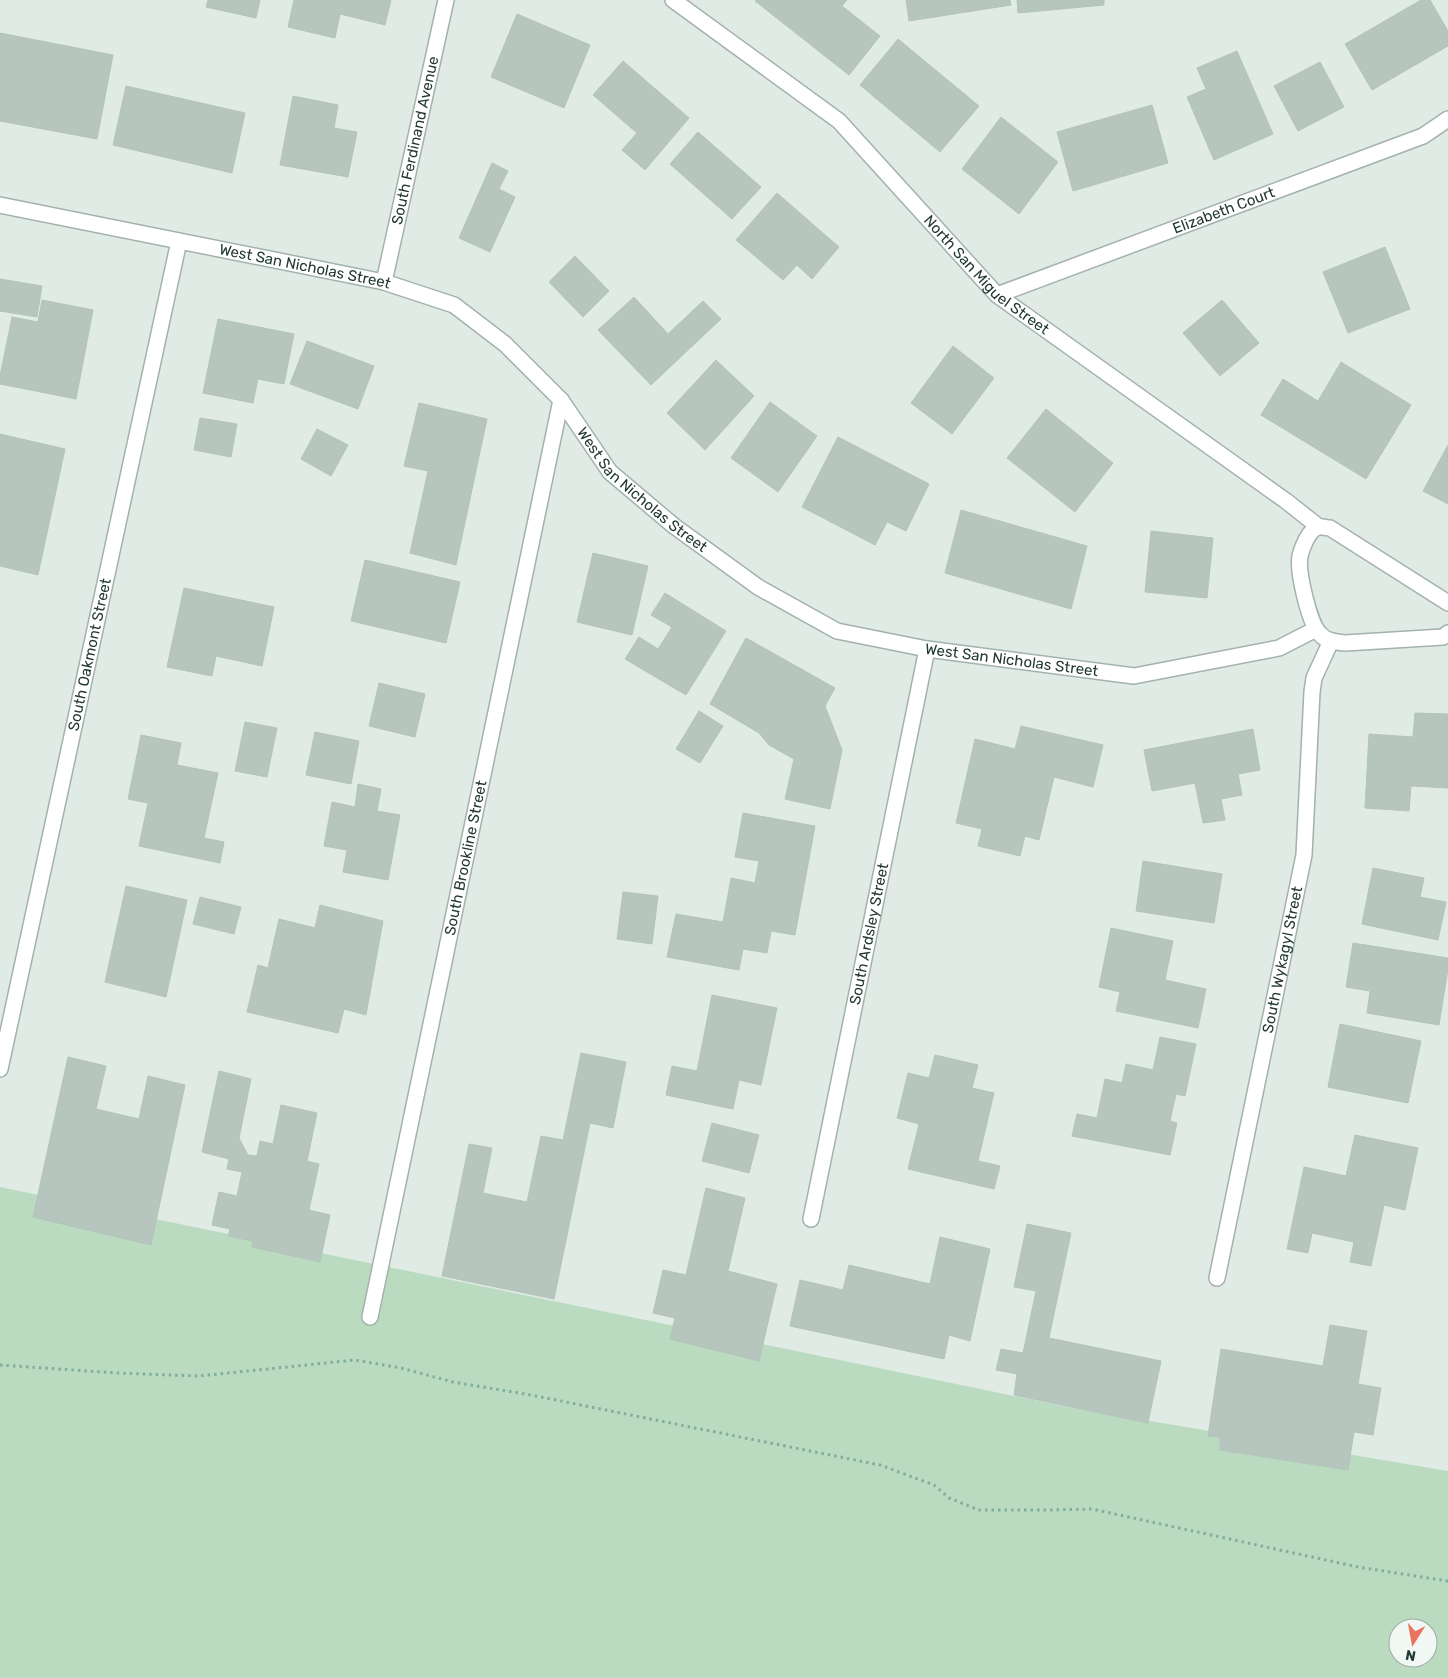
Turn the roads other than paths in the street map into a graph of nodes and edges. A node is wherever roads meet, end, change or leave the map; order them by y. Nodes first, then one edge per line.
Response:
1 (446, 0) edge
2 (673, 0) edge
3 (1448, 120) edge
4 (0, 204) edge
5 (180, 241) junction
6 (384, 282) junction
7 (997, 295) junction
8 (561, 400) junction
9 (1319, 527) junction
10 (1448, 603) edge
11 (1316, 629) junction
12 (1446, 636) edge
13 (1331, 641) junction
14 (928, 649) junction
15 (0, 1069) edge
16 (811, 1219) dead end
17 (1217, 1278) dead end
18 (370, 1317) dead end

1 - 6 street, South Ferdinand Avenue
2 - 7 street, North San Miguel Street
3 - 7 street, Elizabeth Court
4 - 5 street, West San Nicholas Street
5 - 6 street, West San Nicholas Street
5 - 15 street, South Oakmont Street
6 - 8 street, West San Nicholas Street
7 - 9 street, North San Miguel Street
8 - 14 street, West San Nicholas Street
8 - 18 street, South Brookline Street
9 - 10 street, North San Miguel Street
9 - 11 street
11 - 13 street
11 - 14 street, West San Nicholas Street
12 - 13 street
13 - 17 street, South Wykagyl Street
14 - 16 street, South Ardsley Street

